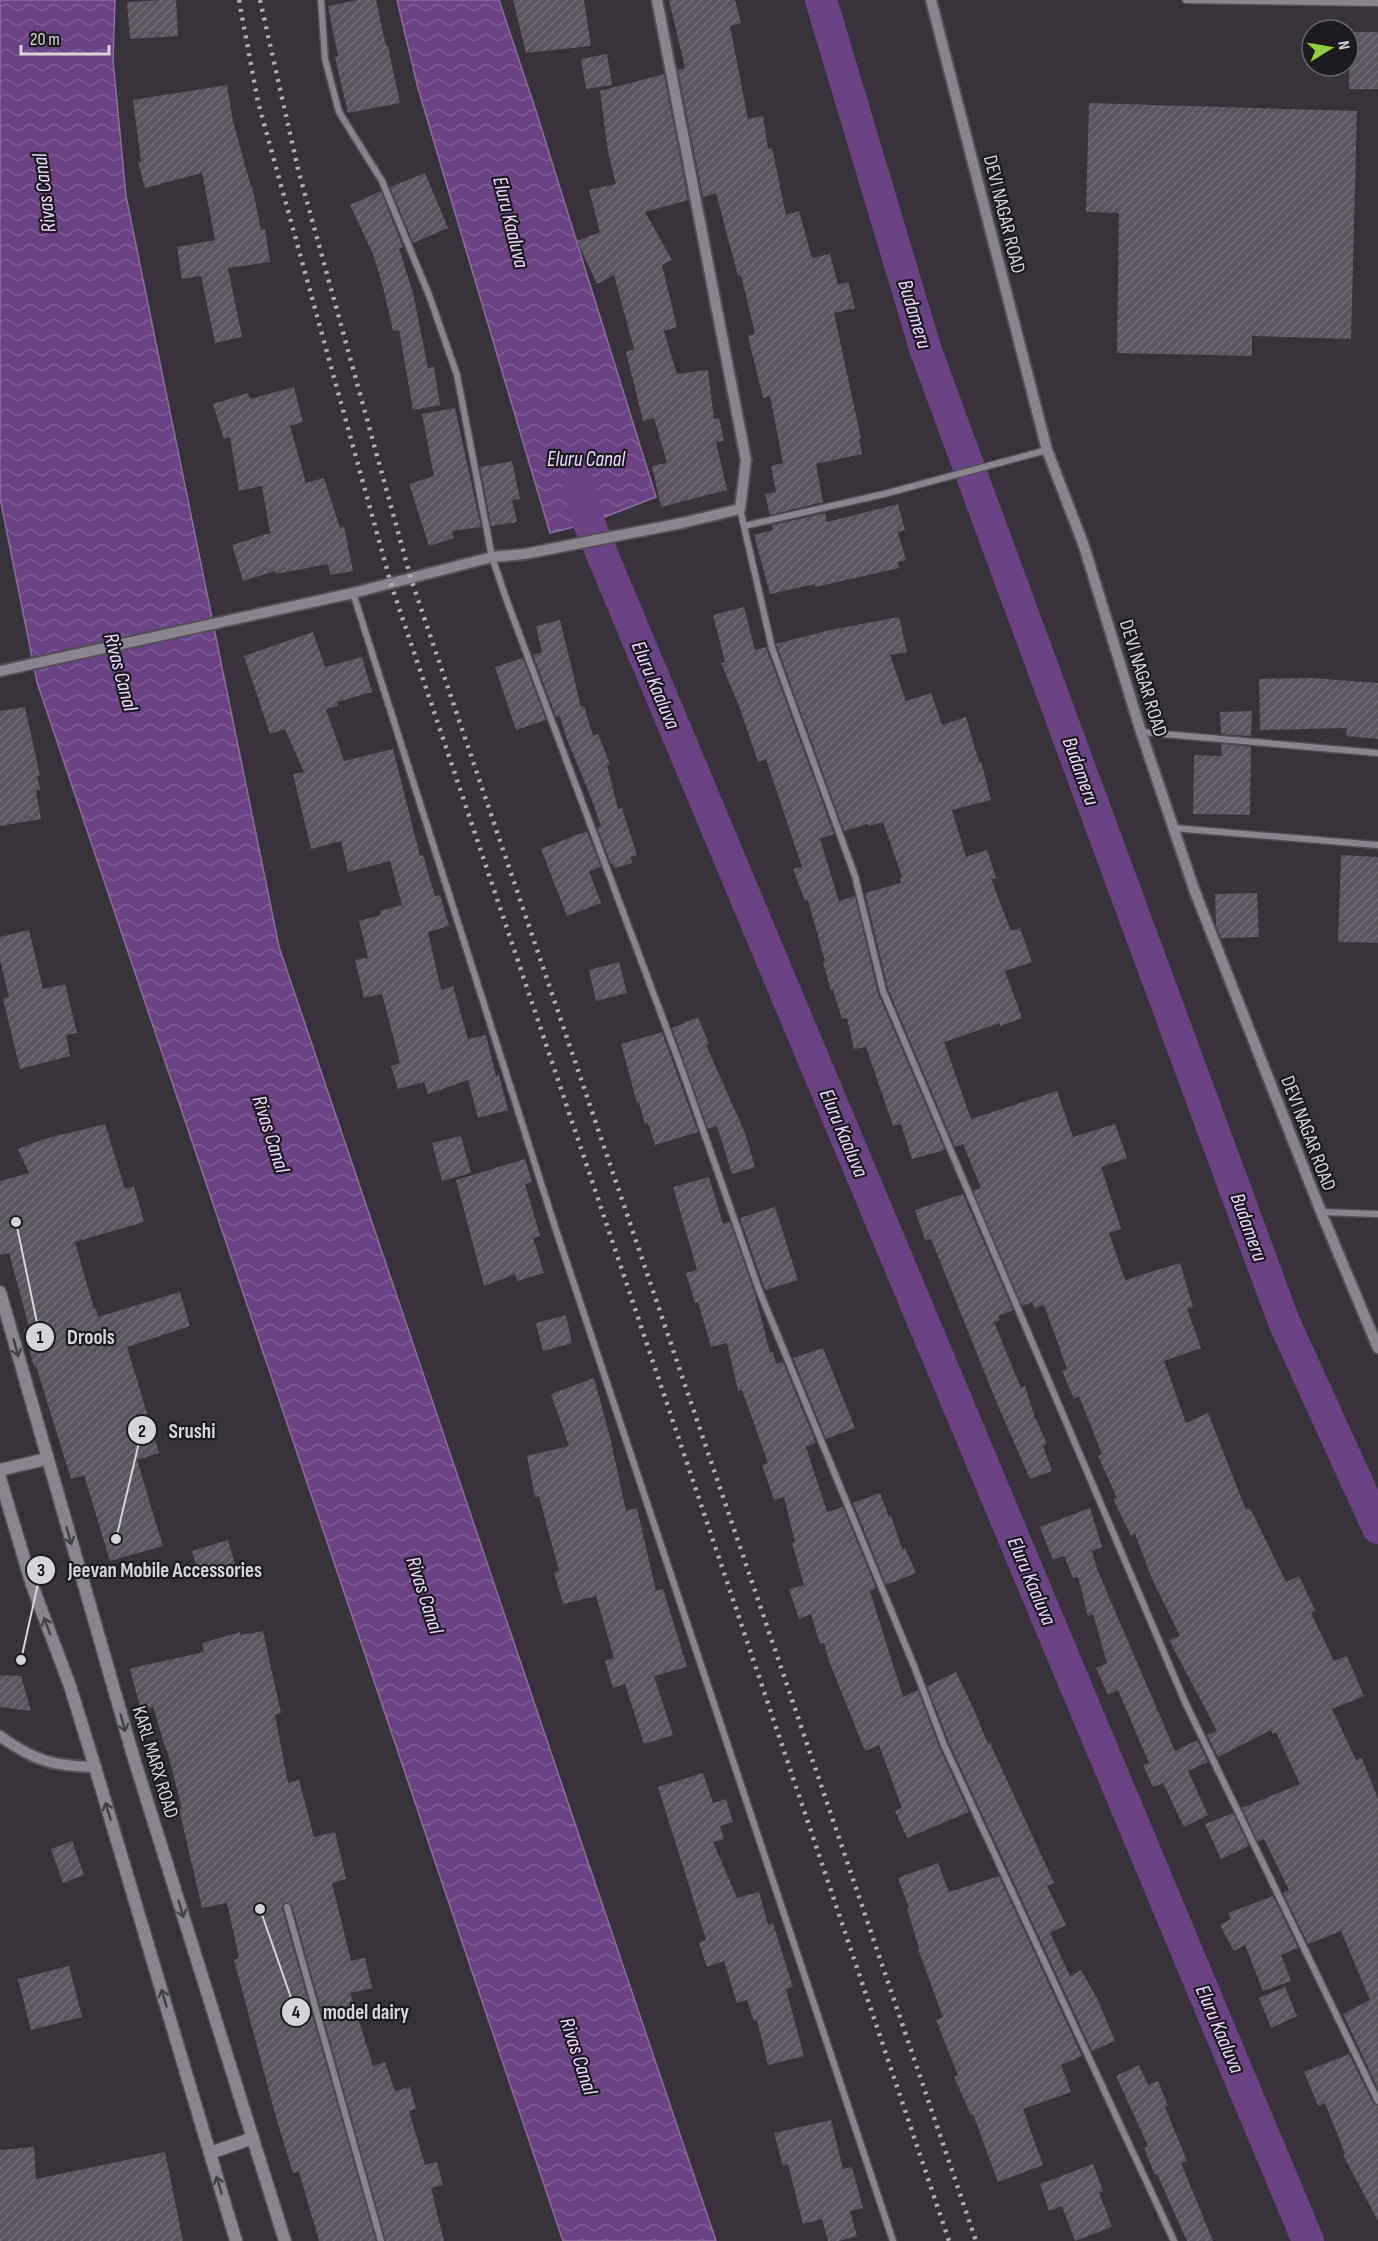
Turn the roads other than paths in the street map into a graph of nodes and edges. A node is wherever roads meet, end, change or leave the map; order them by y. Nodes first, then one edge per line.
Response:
1 (321, 0) edge
2 (657, 0) edge
3 (931, 0) edge
4 (1186, 0) edge
5 (1378, 3) edge
6 (1047, 450) junction
7 (741, 509) junction
8 (744, 526) junction
9 (492, 557) junction
10 (353, 593) junction
11 (0, 671) edge
12 (1141, 732) junction
13 (1378, 753) edge
14 (1174, 828) junction
15 (1378, 845) edge
16 (1321, 1212) junction
17 (1378, 1214) edge
18 (0, 1292) edge
19 (1378, 1348) edge
20 (46, 1459) junction
21 (0, 1470) edge
22 (0, 1478) edge
23 (0, 1736) edge
24 (95, 1767) junction
25 (287, 1907) dead end
26 (1378, 2102) edge
27 (253, 2138) junction
28 (210, 2153) junction
29 (236, 2241) edge
30 (285, 2241) edge
31 (381, 2241) edge
32 (893, 2241) edge
33 (1174, 2241) edge

1 - 9 street
2 - 7 street
3 - 6 street, DEVI NAGAR ROAD
4 - 5 street
6 - 8 street
6 - 12 street, DEVI NAGAR ROAD
7 - 8 street
7 - 9 street
8 - 26 street
9 - 10 street
9 - 33 street
10 - 11 street
10 - 32 street
12 - 13 street
12 - 14 street, DEVI NAGAR ROAD
14 - 15 street
14 - 16 street, DEVI NAGAR ROAD
16 - 17 street
16 - 19 street, DEVI NAGAR ROAD
18 -> 20 main road, KARL MARX ROAD
20 - 21 main road
20 -> 27 main road, KARL MARX ROAD
24 -> 22 main road
23 - 24 street
28 -> 24 main road
25 - 31 street
27 - 28 main road
27 - 30 main road, KARL MARX ROAD
29 -> 28 main road

